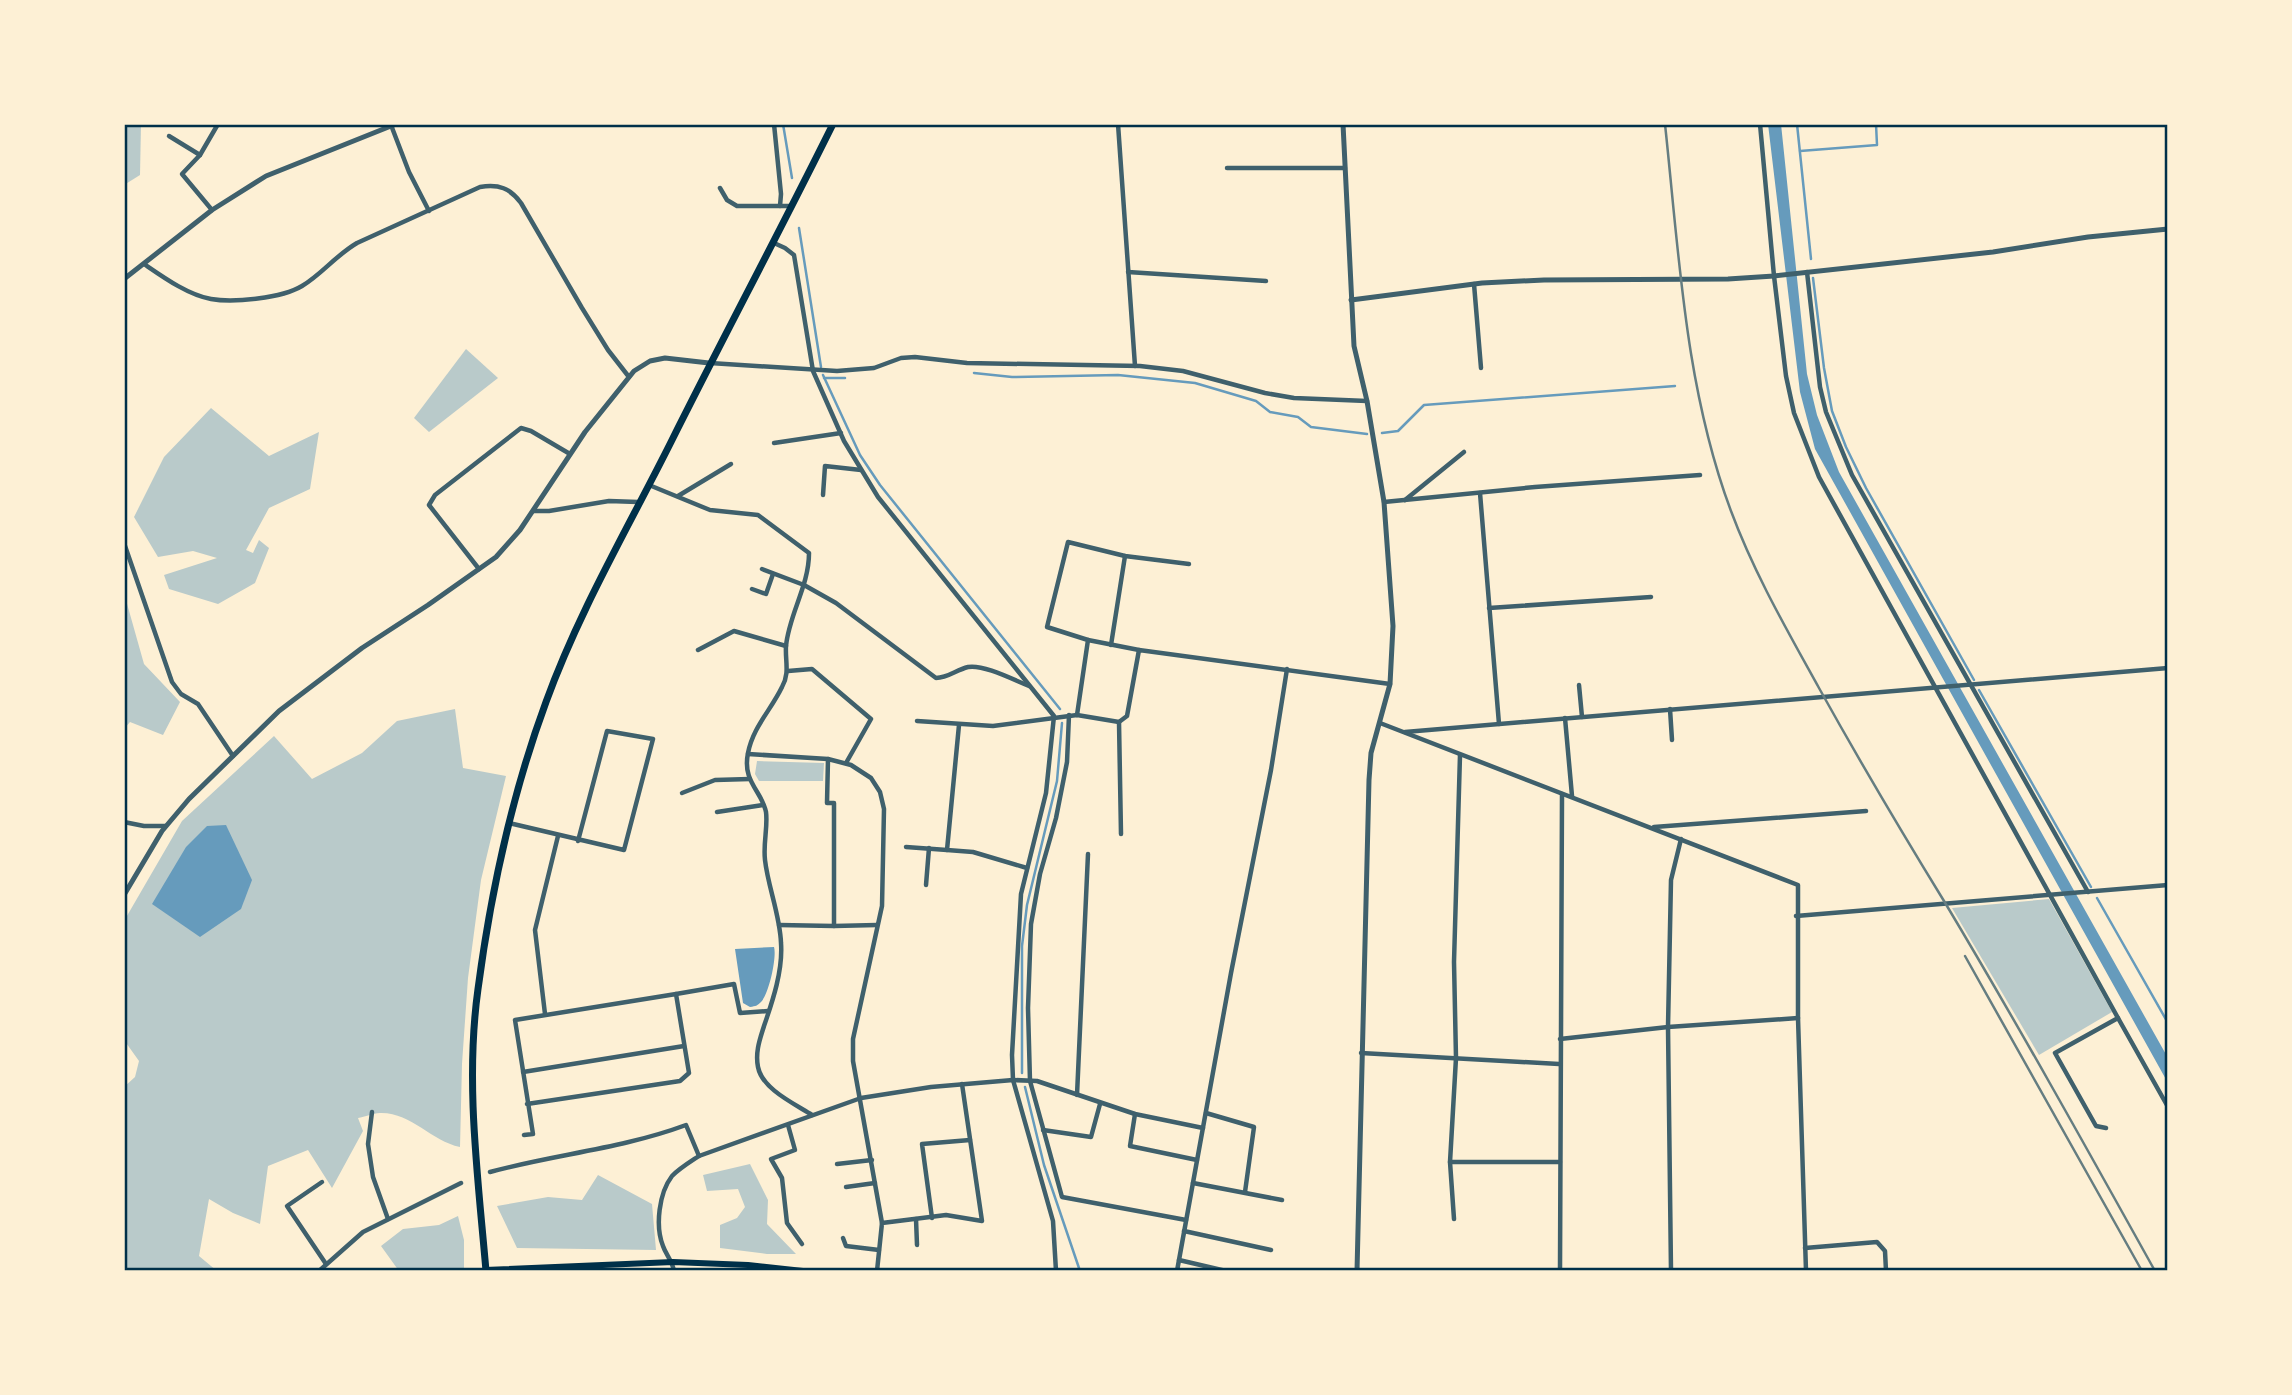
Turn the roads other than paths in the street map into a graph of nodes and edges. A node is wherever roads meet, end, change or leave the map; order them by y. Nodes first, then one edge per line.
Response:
1 (218, 124) edge
2 (774, 124) edge
3 (833, 124) edge
4 (1118, 124) edge
5 (1343, 124) edge
6 (1760, 124) edge
7 (393, 125) edge
8 (169, 136) dead end
9 (200, 155) junction
10 (1345, 168) junction
11 (1227, 169) dead end
12 (720, 188) dead end
13 (780, 205) junction
14 (792, 206) junction
15 (212, 210) junction
16 (429, 211) junction
17 (2168, 229) edge
18 (774, 243) junction
19 (144, 264) junction
20 (1128, 272) junction
21 (1805, 273) junction
22 (1776, 275) junction
23 (124, 279) edge
24 (1266, 281) dead end
25 (1474, 284) junction
26 (1351, 300) junction
27 (709, 363) junction
28 (1135, 366) junction
29 (1481, 368) dead end
30 (813, 370) junction
31 (629, 377) junction
32 (1367, 401) junction
33 (841, 433) junction
34 (774, 443) dead end
35 (1464, 452) dead end
36 (570, 454) junction
37 (731, 464) dead end
38 (862, 470) junction
39 (1700, 475) dead end
40 (649, 484) junction
41 (1480, 494) junction
42 (822, 495) dead end
43 (678, 496) junction
44 (1404, 500) junction
45 (638, 502) junction
46 (1384, 502) junction
47 (534, 511) junction
48 (124, 543) edge
49 (1125, 556) junction
50 (1189, 564) dead end
51 (479, 569) junction
52 (762, 569) dead end
53 (773, 574) junction
54 (804, 585) junction
55 (752, 589) dead end
56 (1651, 597) dead end
57 (1489, 608) junction
58 (1088, 640) junction
59 (1111, 645) junction
60 (786, 646) junction
61 (698, 650) dead end
62 (1139, 650) junction
63 (2168, 668) edge
64 (1287, 669) junction
65 (788, 671) junction
66 (1390, 684) junction
67 (1967, 684) junction
68 (1579, 685) dead end
69 (1030, 686) junction
70 (1937, 687) junction
71 (1670, 709) junction
72 (1069, 715) junction
73 (1077, 715) junction
74 (1054, 716) junction
75 (1581, 717) junction
76 (1565, 718) junction
77 (917, 721) dead end
78 (1119, 722) junction
79 (1380, 723) junction
80 (1499, 723) junction
81 (959, 725) junction
82 (1404, 732) junction
83 (1672, 740) dead end
84 (748, 754) junction
85 (1460, 755) junction
86 (233, 756) junction
87 (828, 759) junction
88 (846, 764) junction
89 (750, 779) junction
90 (682, 793) dead end
91 (1562, 794) junction
92 (1572, 796) junction
93 (763, 805) junction
94 (1866, 810) dead end
95 (717, 812) dead end
96 (124, 822) edge
97 (508, 823) junction
98 (166, 826) junction
99 (1650, 827) junction
100 (1121, 834) dead end
101 (558, 836) junction
102 (1681, 839) junction
103 (578, 841) junction
104 (906, 847) dead end
105 (929, 848) junction
106 (947, 850) junction
107 (1088, 854) dead end
108 (1027, 868) junction
109 (926, 885) dead end
110 (2168, 886) edge
111 (2085, 893) junction
112 (124, 895) edge
113 (2050, 895) junction
114 (1796, 916) junction
115 (779, 925) junction
116 (877, 925) junction
117 (834, 926) junction
118 (676, 993) junction
119 (768, 1012) junction
120 (545, 1014) junction
121 (1798, 1018) junction
122 (2118, 1018) junction
123 (1668, 1027) junction
124 (1560, 1039) junction
125 (685, 1046) junction
126 (1361, 1053) junction
127 (1456, 1058) junction
128 (1559, 1064) junction
129 (523, 1072) junction
130 (1013, 1080) junction
131 (1030, 1081) junction
132 (962, 1084) junction
133 (1077, 1095) junction
134 (861, 1097) junction
135 (527, 1104) junction
136 (1100, 1104) junction
137 (2168, 1107) edge
138 (372, 1112) dead end
139 (1206, 1113) junction
140 (1135, 1114) junction
141 (812, 1115) junction
142 (788, 1125) junction
143 (1203, 1128) junction
144 (2106, 1128) dead end
145 (1042, 1130) junction
146 (524, 1135) dead end
147 (970, 1140) junction
148 (699, 1156) junction
149 (872, 1160) junction
150 (1198, 1160) junction
151 (1450, 1162) junction
152 (1560, 1162) junction
153 (837, 1164) dead end
154 (489, 1172) dead end
155 (323, 1182) dead end
156 (461, 1183) dead end
157 (875, 1183) junction
158 (1193, 1183) junction
159 (846, 1187) dead end
160 (1245, 1192) junction
161 (1282, 1200) dead end
162 (932, 1218) junction
163 (388, 1219) junction
164 (915, 1219) junction
165 (1454, 1219) dead end
166 (1186, 1220) junction
167 (882, 1223) junction
168 (1184, 1231) junction
169 (842, 1238) dead end
170 (802, 1244) dead end
171 (918, 1245) dead end
172 (1805, 1248) junction
173 (879, 1250) junction
174 (1271, 1250) dead end
175 (1179, 1260) junction
176 (673, 1262) junction
177 (326, 1264) junction
178 (485, 1270) edge
179 (319, 1271) edge
180 (674, 1271) edge
181 (803, 1271) edge
182 (877, 1271) edge
183 (1056, 1271) edge
184 (1177, 1271) edge
185 (1226, 1271) edge
186 (1357, 1271) edge
187 (1560, 1271) edge
188 (1671, 1271) edge
189 (1806, 1271) edge
190 (1886, 1271) edge

1 - 9 street
2 - 13 street
3 - 14 highway
4 - 20 street
5 - 10 street
6 - 22 street
7 - 15 street
7 - 16 street
8 - 9 street
9 - 15 street
10 - 11 street
10 - 26 street
12 - 13 street
13 - 14 street
14 - 18 highway
15 - 19 street
16 - 19 street
16 - 31 street
17 - 21 street
18 - 27 highway
18 - 30 street
19 - 23 street
20 - 24 street
20 - 28 street
21 - 22 street
21 - 67 street
22 - 25 street
22 - 70 street
25 - 26 street
25 - 29 street
26 - 32 street
27 - 30 street
27 - 31 street
27 - 40 highway
28 - 30 street
28 - 32 street
30 - 33 street
31 - 36 street
32 - 46 street
33 - 34 street
33 - 38 street
35 - 44 street
36 - 47 street
36 - 51 street
37 - 43 street
38 - 42 street
38 - 69 street
39 - 41 street
40 - 43 street
40 - 45 highway
41 - 44 street
41 - 57 street
43 - 54 street
44 - 46 street
45 - 47 street
45 - 97 highway
46 - 66 street
47 - 51 street
48 - 86 street
49 - 50 street
49 - 58 street
49 - 59 street
51 - 86 street
52 - 53 street
53 - 54 street
53 - 55 street
54 - 60 street
54 - 69 street
56 - 57 street
57 - 80 street
58 - 59 street
58 - 73 street
59 - 62 street
60 - 61 street
60 - 65 street
62 - 64 street
62 - 78 street
63 - 67 street
64 - 66 street
64 - 139 street
65 - 84 street
65 - 88 street
66 - 79 street
67 - 70 street
67 - 111 street
68 - 75 street
69 - 74 street
70 - 71 street
70 - 113 street
71 - 75 street
71 - 83 street
72 - 73 street
72 - 74 street
72 - 131 street
73 - 78 street
74 - 81 street
74 - 108 street
75 - 76 street
76 - 80 street
76 - 92 street
77 - 81 street
78 - 100 street
79 - 82 street
79 - 126 street
80 - 82 street
81 - 106 street
82 - 85 street
84 - 87 street
84 - 89 street
85 - 91 street
85 - 127 street
86 - 98 street
87 - 88 street
87 - 117 street
88 - 116 street
89 - 90 street
89 - 93 street
91 - 92 street
91 - 124 street
92 - 99 street
93 - 95 street
93 - 115 street
94 - 99 street
96 - 98 street
97 - 101 street
97 - 178 highway
98 - 112 street
99 - 102 street
101 - 103 street
101 - 120 street
102 - 114 street
102 - 123 street
103 - 103 street
104 - 105 street
105 - 106 street
105 - 109 street
106 - 108 street
107 - 133 street
108 - 130 street
110 - 111 street
111 - 113 street
113 - 114 street
113 - 122 street
114 - 121 street
115 - 117 street
115 - 119 street
116 - 117 street
116 - 134 street
118 - 119 street
118 - 120 street
118 - 125 street
119 - 141 street
120 - 129 street
121 - 123 street
121 - 172 street
122 - 137 street
122 - 144 street
123 - 124 street
123 - 188 street
124 - 128 street
125 - 129 street
125 - 135 street
126 - 127 street
126 - 186 street
127 - 128 street
127 - 151 street
128 - 152 street
129 - 135 street
130 - 131 street
130 - 132 street
130 - 183 street
131 - 133 street
131 - 145 street
132 - 134 street
132 - 147 street
133 - 136 street
134 - 141 street
134 - 149 street
135 - 146 street
136 - 140 street
136 - 145 street
138 - 163 street
139 - 143 street
139 - 160 street
140 - 143 street
140 - 150 street
141 - 142 street
142 - 148 street
142 - 170 street
143 - 150 street
145 - 166 street
147 - 162 street
147 - 162 street
148 - 154 street
148 - 176 street
149 - 153 street
149 - 157 street
150 - 158 street
151 - 152 street
151 - 165 street
152 - 187 street
155 - 177 street
156 - 163 street
157 - 159 street
157 - 167 street
158 - 160 street
158 - 166 street
160 - 161 street
162 - 164 street
163 - 177 street
164 - 167 street
164 - 171 street
166 - 168 street
167 - 173 street
168 - 174 street
168 - 175 street
169 - 173 street
172 - 189 street
172 - 190 street
173 - 182 street
175 - 184 street
175 - 185 street
176 - 178 main road
176 - 180 street
176 - 181 main road
177 - 179 street

